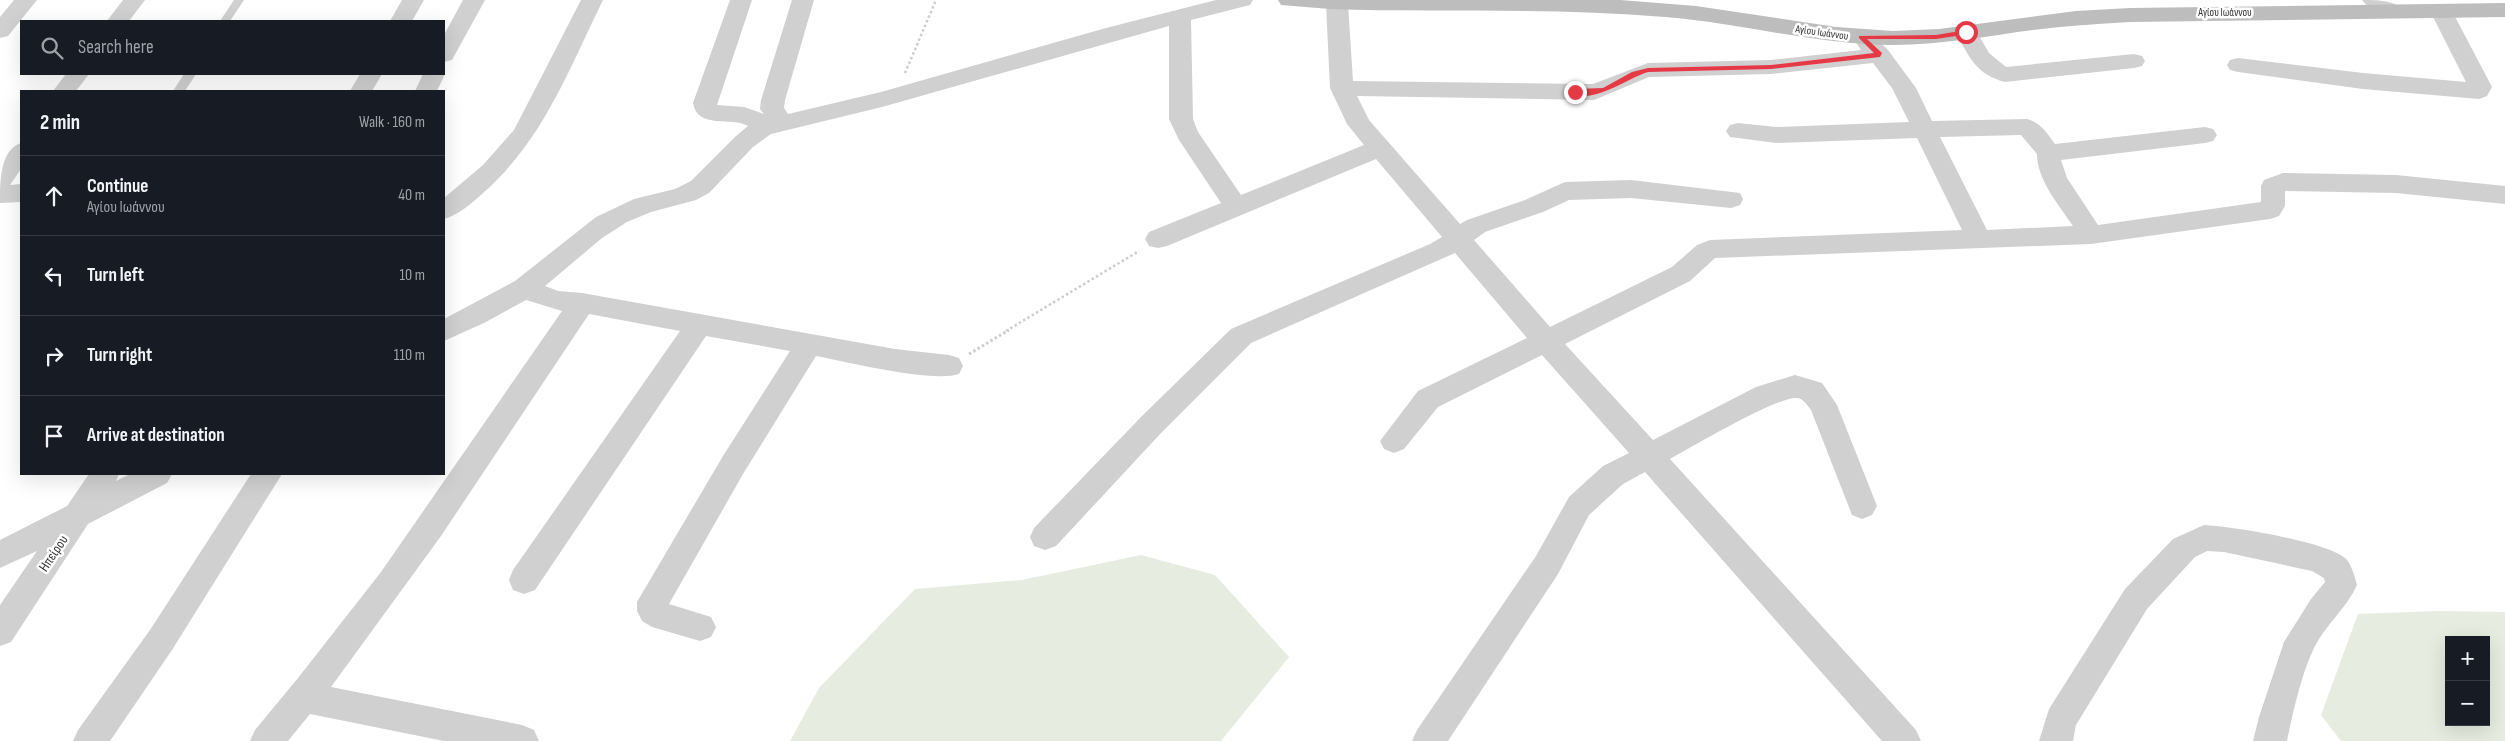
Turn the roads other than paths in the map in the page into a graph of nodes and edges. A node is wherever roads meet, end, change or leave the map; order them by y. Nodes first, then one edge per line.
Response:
1 (26, 0) edge
2 (134, 0) edge
3 (239, 0) edge
4 (414, 0) edge
5 (474, 0) edge
6 (592, 0) edge
7 (741, 0) edge
8 (802, 0) edge
9 (1242, 0) edge
10 (1289, 0) edge
11 (2373, 0) edge
12 (1402, 3) edge
13 (1337, 4) junction
14 (2505, 10) edge
15 (2441, 11) junction
16 (2395, 12) junction
17 (1180, 16) junction
18 (119, 20) edge
19 (226, 20) edge
20 (402, 20) edge
21 (0, 31) edge
22 (1966, 32) junction
23 (1861, 37) junction
24 (445, 53) edge
25 (1880, 55) junction
26 (2134, 61) dead end
27 (2238, 65) dead end
28 (77, 75) edge
29 (189, 75) edge
30 (370, 75) edge
31 (434, 75) edge
32 (1342, 88) junction
33 (65, 90) edge
34 (180, 90) edge
35 (362, 90) edge
36 (426, 90) edge
37 (773, 125) junction
38 (1926, 130) junction
39 (1738, 131) dead end
40 (2205, 135) dead end
41 (1380, 148) junction
42 (20, 152) edge
43 (2049, 153) junction
44 (0, 181) edge
45 (20, 193) edge
46 (0, 194) edge
47 (2505, 195) edge
48 (1731, 199) dead end
49 (1236, 207) junction
50 (445, 209) edge
51 (2091, 235) junction
52 (1457, 238) junction
53 (1158, 239) road end
54 (1979, 239) junction
55 (523, 288) junction
56 (582, 303) junction
57 (700, 324) junction
58 (445, 330) edge
59 (1546, 342) junction
60 (809, 344) junction
61 (949, 366) road end
62 (1394, 441) dead end
63 (1650, 456) junction
64 (104, 475) edge
65 (156, 475) edge
66 (266, 475) edge
67 (1862, 506) dead end
68 (78, 516) junction
69 (1046, 537) dead end
70 (0, 555) edge
71 (524, 580) dead end
72 (700, 627) dead end
73 (0, 632) edge
74 (304, 697) junction
75 (90, 741) edge
76 (267, 741) edge
77 (522, 741) edge
78 (1429, 741) edge
79 (1904, 741) edge
80 (2056, 741) edge
81 (2270, 741) edge

1 - 21 street
2 - 18 street
3 - 19 lane
4 - 20 street
5 - 24 street
6 - 50 street
7 - 37 street
8 - 37 street
9 - 17 street
10 - 13 street, Αγίου Ιωάννου
11 - 16 street
12 - 13 street, Αγίου Ιωάννου
12 - 23 street, Αγίου Ιωάννου
13 - 32 street
14 - 15 street, Αγίου Ιωάννου
15 - 16 street, Αγίου Ιωάννου
15 - 27 street
16 - 22 street, Αγίου Ιωάννου
17 - 37 street
17 - 49 street
22 - 23 street, Αγίου Ιωάννου
22 - 26 street
23 - 25 street
25 - 32 street
25 - 38 street
28 - 33 street
29 - 34 lane
30 - 35 street
31 - 36 street
32 - 41 street
37 - 55 street
38 - 39 street
38 - 43 street
38 - 54 street
40 - 43 street
41 - 49 street
41 - 52 street
42 - 44 street
43 - 51 street
45 - 46 street
47 - 51 street
48 - 52 street
49 - 53 street
51 - 54 street
52 - 59 street
52 - 69 street
54 - 59 street
55 - 56 street
55 - 58 street
56 - 57 street
56 - 74 street
57 - 60 street
57 - 71 street
59 - 62 street
59 - 63 street
60 - 61 street
60 - 72 street
63 - 67 street
63 - 78 street
63 - 79 street
64 - 68 street, Ηπείρου
65 - 68 street
66 - 75 street
68 - 70 street
68 - 73 street, Ηπείρου
74 - 76 street
74 - 77 street
80 - 81 street

